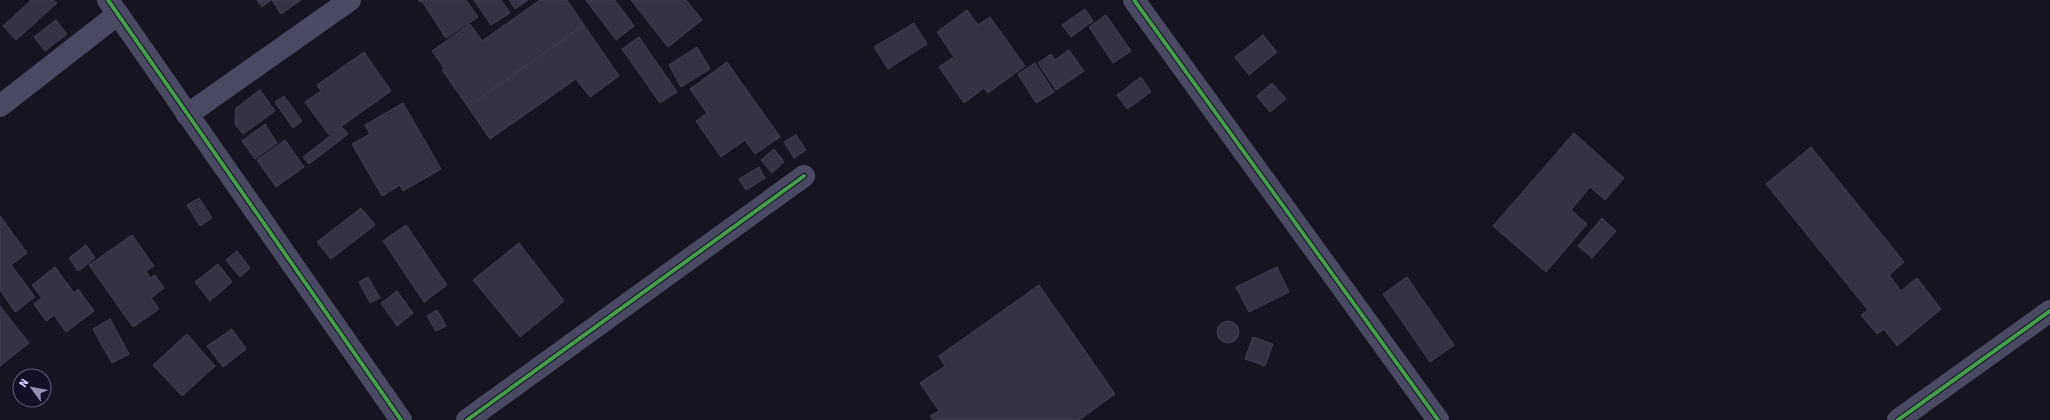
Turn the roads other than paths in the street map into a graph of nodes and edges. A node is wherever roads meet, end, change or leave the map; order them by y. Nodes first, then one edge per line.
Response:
1 (350, 0) edge
2 (1134, 0) edge
3 (113, 7) edge
4 (0, 106) edge
5 (187, 115) junction
6 (804, 176) dead end
7 (2050, 311) edge
8 (401, 420) edge
9 (467, 420) edge
10 (1438, 420) edge
11 (1898, 420) edge

1 - 5 street
2 - 10 street
3 - 4 street
3 - 5 street
5 - 8 street
6 - 9 street
7 - 11 street

